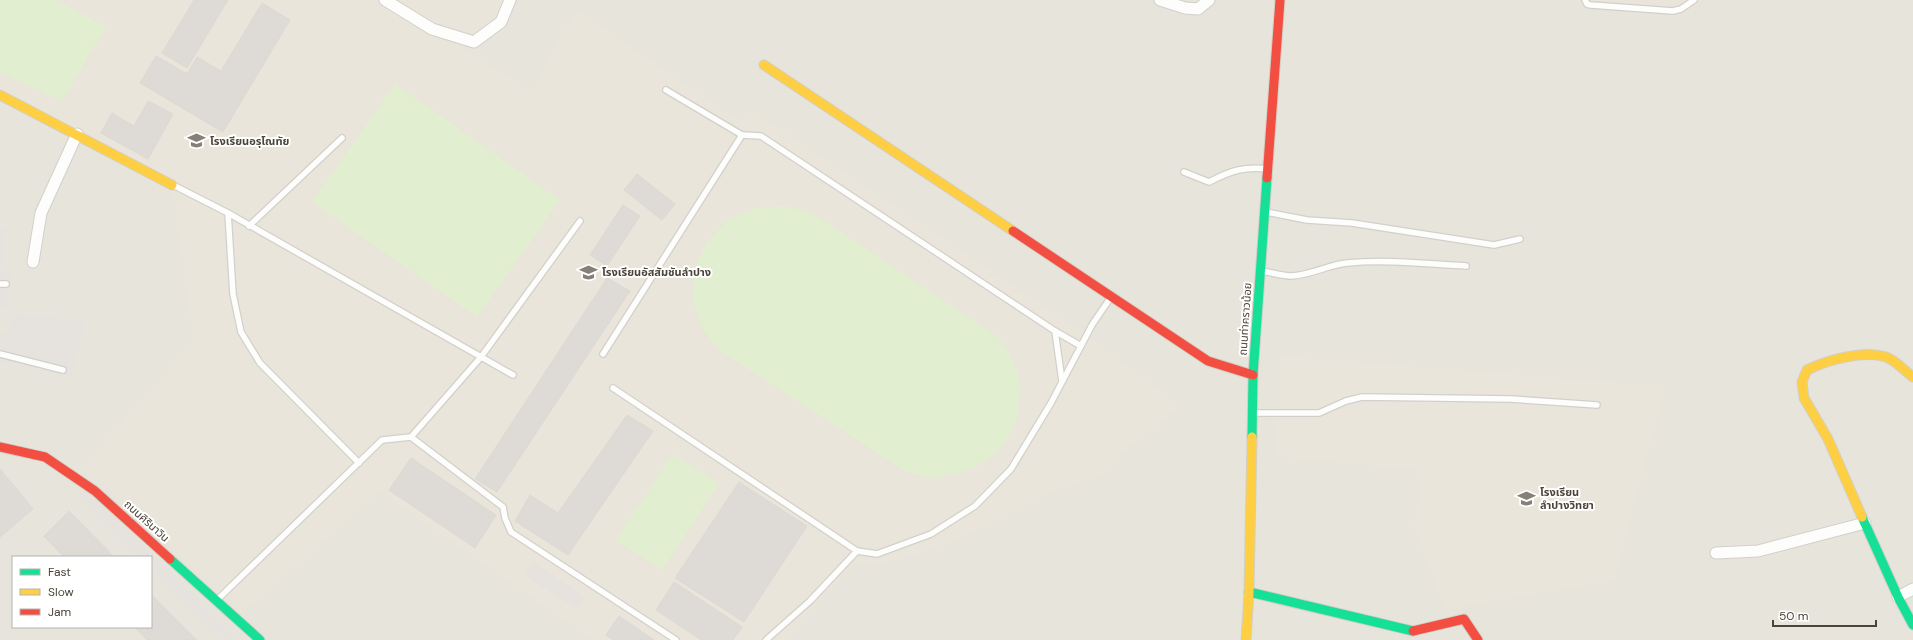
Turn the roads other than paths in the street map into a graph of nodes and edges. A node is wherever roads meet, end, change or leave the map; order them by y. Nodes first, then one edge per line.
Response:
1 (385, 0) edge
2 (510, 0) edge
3 (1160, 0) edge
4 (1209, 0) edge
5 (1280, 0) edge
6 (1585, 0) edge
7 (1694, 0) edge
8 (764, 65) dead end
9 (666, 90) dead end
10 (0, 95) edge
11 (78, 134) junction
12 (742, 135) junction
13 (342, 138) dead end
14 (1268, 169) junction
15 (1184, 172) dead end
16 (172, 185) joint
17 (1265, 212) junction
18 (228, 213) junction
19 (580, 221) dead end
20 (249, 226) junction
21 (1520, 239) dead end
22 (33, 262) dead end
23 (1466, 266) dead end
24 (1261, 270) junction
25 (1111, 297) junction
26 (1055, 330) junction
27 (1081, 346) junction
28 (0, 354) edge
29 (603, 354) dead end
30 (481, 357) junction
31 (63, 370) dead end
32 (513, 375) dead end
33 (1254, 376) junction
34 (1913, 378) edge
35 (1062, 382) junction
36 (614, 388) dead end
37 (1597, 405) dead end
38 (1253, 413) junction
39 (411, 437) junction
40 (0, 447) edge
41 (358, 463) junction
42 (1865, 523) junction
43 (857, 551) junction
44 (1716, 553) dead end
45 (1913, 589) edge
46 (1249, 592) junction
47 (1898, 597) junction
48 (217, 601) junction
49 (1913, 625) edge
50 (260, 640) edge
51 (676, 640) edge
52 (766, 640) edge
53 (1246, 640) edge
54 (1478, 640) edge

1 - 2 street
3 - 4 street
5 - 14 street, ถนนท่าคราวน้อย
6 - 7 lane
8 - 25 street
9 - 12 lane
10 - 11 street
11 - 16 street
11 - 22 street
12 - 26 lane
12 - 29 lane
13 - 20 lane
14 - 15 lane
14 - 17 street, ถนนท่าคราวน้อย
16 - 18 lane
17 - 21 lane
17 - 24 street, ถนนท่าคราวน้อย
18 - 20 lane
18 - 41 lane
19 - 30 lane
20 - 30 lane
23 - 24 lane
24 - 33 street, ถนนท่าคราวน้อย
25 - 27 lane
25 - 33 street
26 - 27 lane
26 - 35 lane
27 - 35 lane
28 - 31 lane
30 - 32 lane
30 - 39 lane
33 - 38 street, ถนนท่าคราวน้อย
34 - 42 street
35 - 43 lane
36 - 43 lane
37 - 38 lane
38 - 46 street, ถนนท่าคราวน้อย
39 - 41 lane
39 - 51 lane
40 - 48 street, ถนนศิรินาวิน
41 - 48 lane
42 - 44 street
42 - 47 street
43 - 52 lane
45 - 47 street
46 - 53 street, ถนนท่าคราวน้อย
46 - 54 street
47 - 49 street
48 - 50 street, ถนนศิรินาวิน

